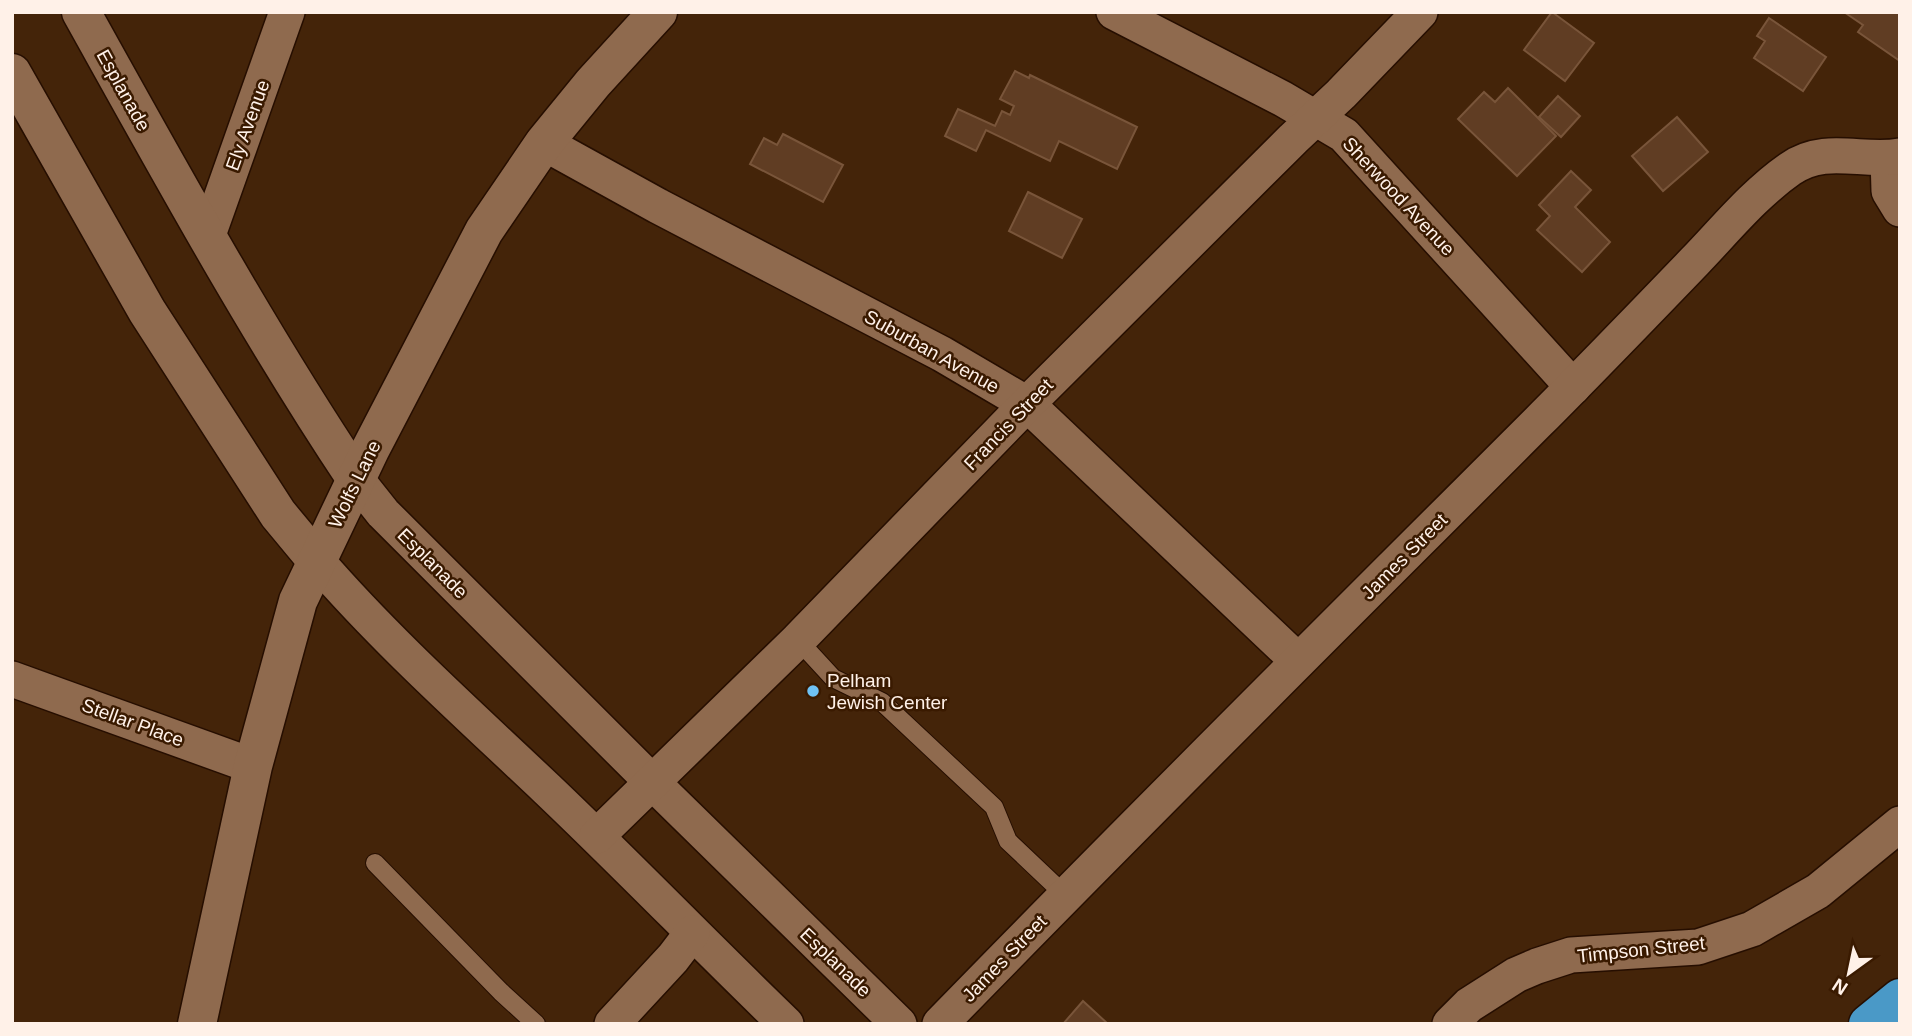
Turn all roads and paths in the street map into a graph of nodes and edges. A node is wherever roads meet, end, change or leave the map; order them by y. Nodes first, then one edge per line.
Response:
1 (80, 12) edge
2 (287, 12) edge
3 (658, 12) edge
4 (1115, 12) edge
5 (1420, 12) edge
6 (12, 73) edge
7 (1315, 118) junction
8 (544, 142) junction
9 (1894, 157) edge
10 (1900, 209) edge
11 (207, 238) junction
12 (1573, 387) junction
13 (1027, 404) junction
14 (356, 479) junction
15 (317, 561) junction
16 (798, 640) junction
17 (1298, 661) junction
18 (12, 678) edge
19 (253, 766) junction
20 (653, 783) junction
21 (1900, 824) edge
22 (597, 836) junction
23 (375, 863) dead end
24 (1065, 895) junction
25 (692, 933) junction
26 (1900, 998) edge
27 (197, 1024) edge
28 (536, 1024) edge
29 (612, 1024) edge
30 (786, 1024) edge
31 (900, 1024) edge
32 (940, 1024) edge
33 (1450, 1024) edge
34 (1868, 1024) edge

1 - 11 street, Esplanade
2 - 11 street, Ely Avenue
3 - 8 street, Wolfs Lane
4 - 7 street, Sherwood Avenue
5 - 7 street, Francis Street
6 - 15 street
7 - 12 street, Sherwood Avenue
7 - 13 street, Francis Street
8 - 13 street, Suburban Avenue
8 - 14 street, Wolfs Lane
9 - 10 street
9 - 12 street, James Street
11 - 14 street, Esplanade
12 - 17 street, James Street
13 - 16 street, Francis Street
13 - 17 street, Suburban Avenue
14 - 15 street, Wolfs Lane
14 - 20 street, Esplanade
15 - 19 street, Wolfs Lane
15 - 22 street
16 - 20 street, Francis Street
16 - 24 lane
17 - 24 street, James Street
18 - 19 street, Stellar Place
19 - 27 street, Wolfs Lane
20 - 22 street, Francis Street
20 - 31 street, Esplanade
21 - 33 street, Timpson Street
22 - 25 street
23 - 28 lane
24 - 32 street, James Street
25 - 29 street
25 - 30 street
26 - 34 highway

